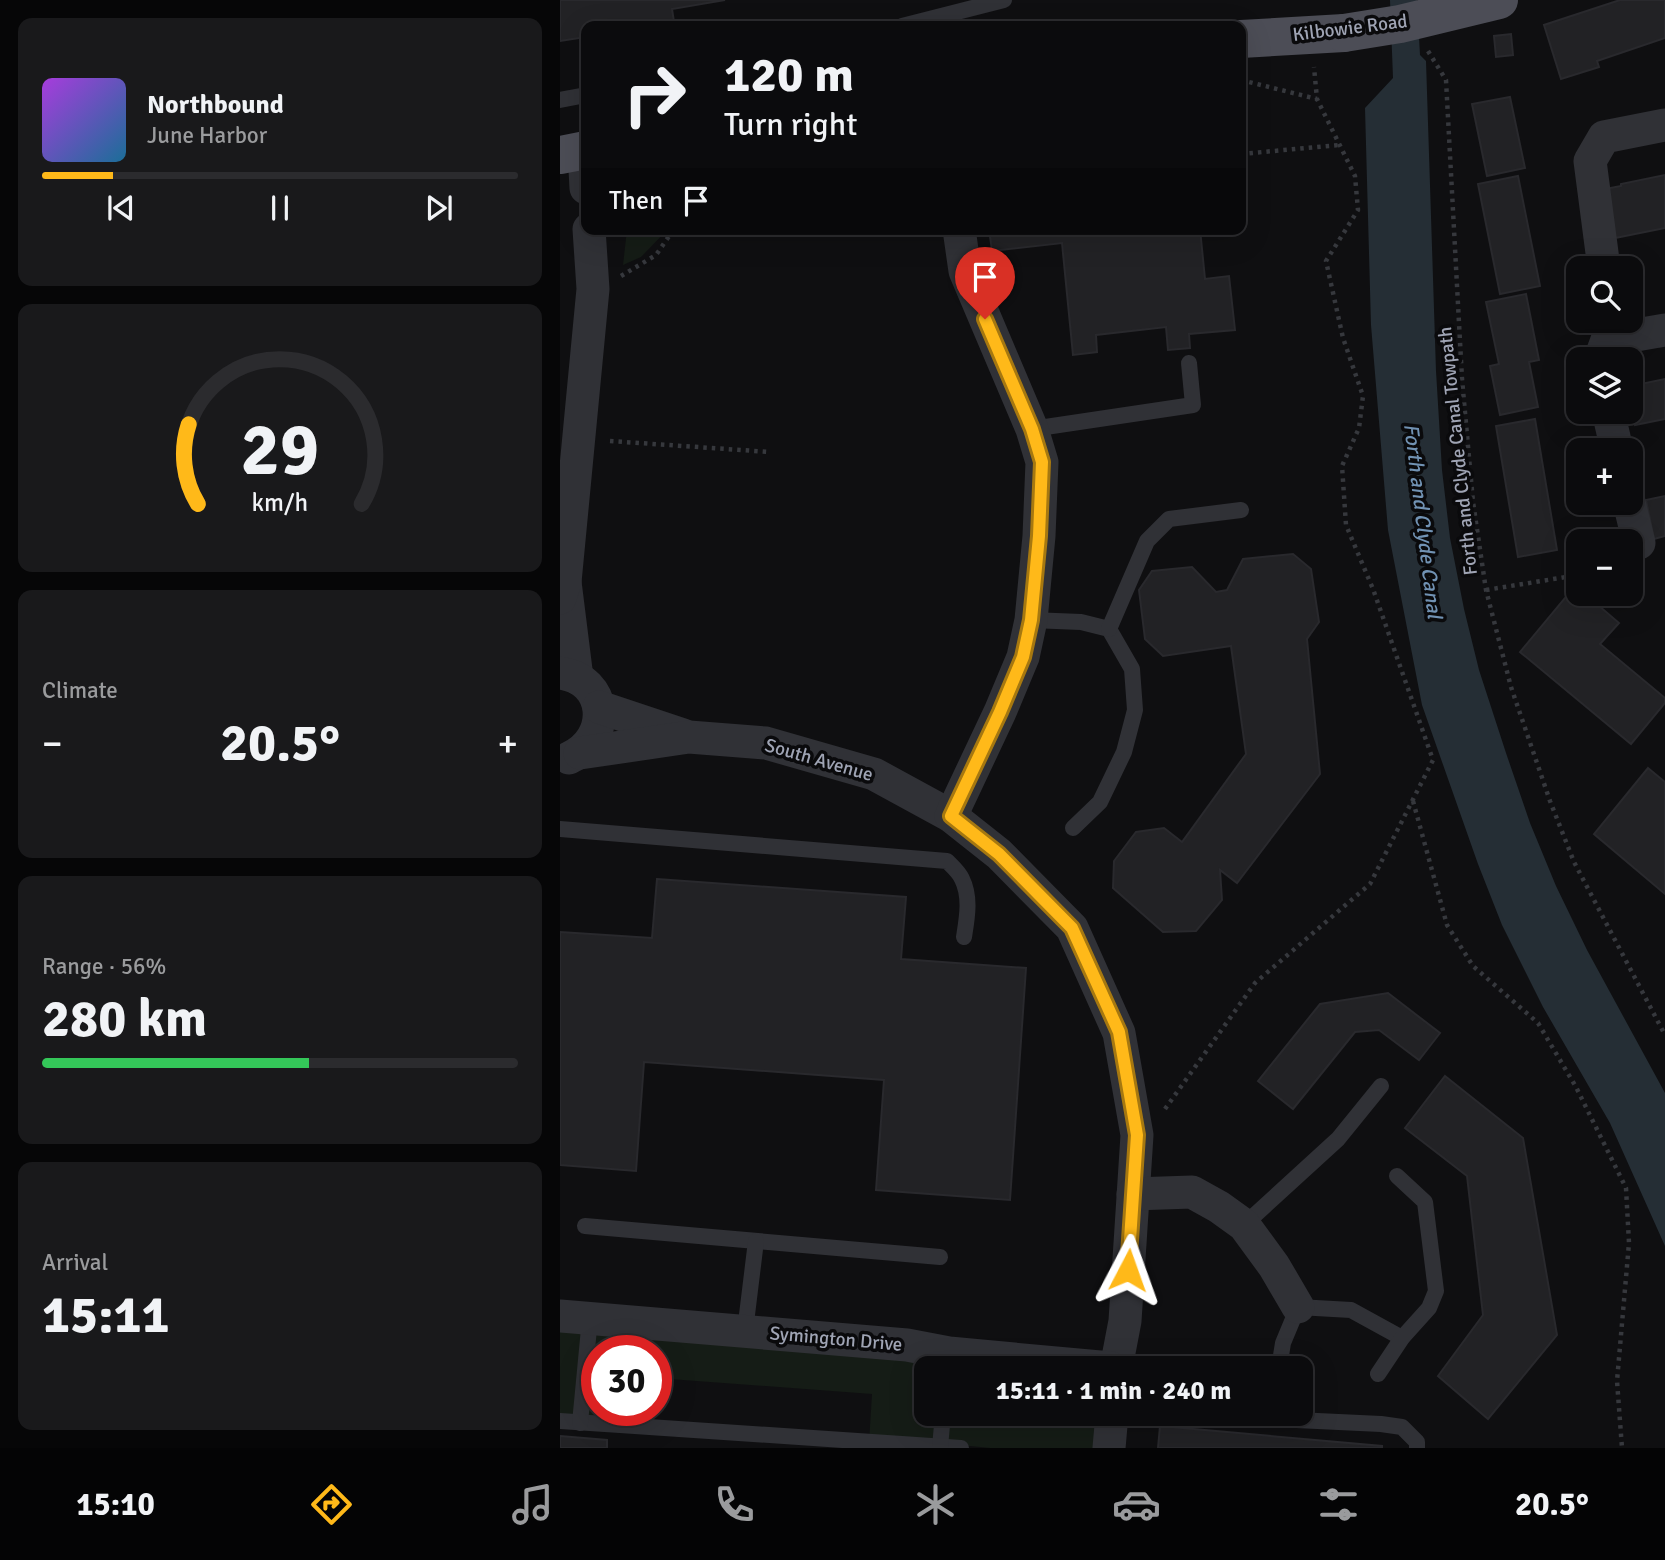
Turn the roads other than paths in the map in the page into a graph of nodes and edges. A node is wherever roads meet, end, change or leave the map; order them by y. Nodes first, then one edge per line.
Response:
1 (1004, 0) edge
2 (1499, 0) edge
3 (922, 21) edge
4 (1246, 40) edge
5 (581, 96) edge
6 (560, 100) edge
7 (1665, 125) edge
8 (589, 235) edge
9 (960, 235) edge
10 (1602, 256) edge
11 (1665, 330) edge
12 (1602, 340) edge
13 (1189, 363) dead end
14 (1032, 429) junction
15 (1241, 510) dead end
16 (562, 590) edge
17 (1031, 620) junction
18 (1109, 629) junction
19 (569, 675) edge
20 (599, 708) junction
21 (689, 737) junction
22 (570, 756) edge
23 (951, 816) junction
24 (1073, 828) dead end
25 (560, 829) edge
26 (964, 937) dead end
27 (1381, 1086) dead end
28 (1397, 1176) dead end
29 (1133, 1194) junction
30 (1244, 1224) junction
31 (585, 1226) dead end
32 (756, 1241) junction
33 (940, 1257) dead end
34 (1298, 1307) junction
35 (575, 1317) edge
36 (745, 1331) junction
37 (1402, 1338) junction
38 (935, 1356) edge
39 (1118, 1356) edge
40 (1281, 1356) edge
41 (1378, 1374) dead end
42 (560, 1421) edge
43 (1313, 1421) edge
44 (580, 1423) junction
45 (942, 1426) edge
46 (1111, 1426) edge
47 (940, 1447) edge
48 (961, 1448) edge
49 (1109, 1448) edge
50 (1417, 1448) edge

1 - 3 lane
2 - 4 main road, Kilbowie Road, bridge
5 - 6 lane
7 - 10 street
8 - 16 street
9 - 14 street
11 - 12 street
13 - 14 lane
14 - 17 street
15 - 18 lane
16 - 19 street
17 - 18 lane
17 - 23 street
18 - 24 lane
19 - 20 street
20 - 21 street, South Avenue
20 - 22 street
21 - 22 street, South Avenue
21 - 23 street, South Avenue
23 - 29 street, South Avenue
25 - 26 lane
27 - 30 lane
28 - 37 lane
29 - 30 street
29 - 39 street, South Avenue
30 - 34 street
31 - 32 lane
32 - 33 lane
32 - 36 lane
34 - 37 lane
34 - 40 lane
35 - 36 street, Symington Drive
35 - 44 lane
36 - 38 street, Symington Drive
37 - 41 lane
42 - 44 lane
43 - 50 lane
44 - 47 lane
45 - 47 lane
46 - 49 street
47 - 48 lane

